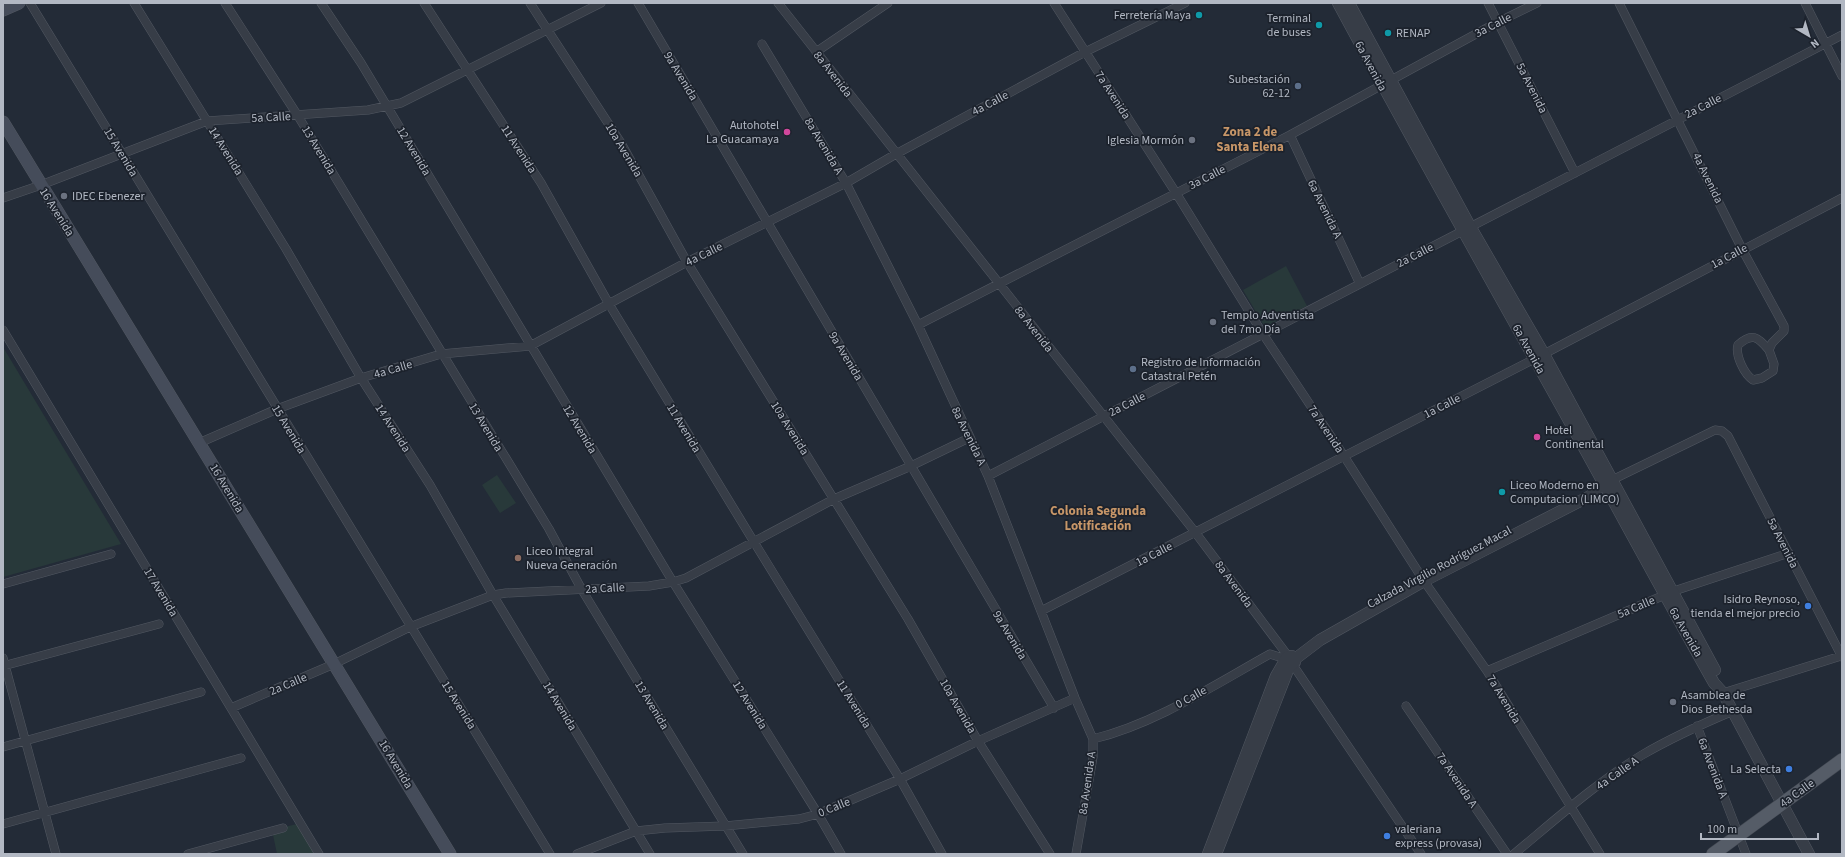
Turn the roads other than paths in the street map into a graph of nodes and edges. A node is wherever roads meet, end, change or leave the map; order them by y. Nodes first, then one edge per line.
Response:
1 (19, 3) edge
2 (30, 3) edge
3 (134, 3) edge
4 (225, 3) edge
5 (321, 3) edge
6 (424, 3) edge
7 (530, 3) edge
8 (601, 3) edge
9 (638, 3) edge
10 (778, 3) edge
11 (888, 3) edge
12 (1054, 3) edge
13 (1185, 3) edge
14 (1338, 3) edge
15 (1349, 3) edge
16 (1488, 3) edge
17 (1537, 3) edge
18 (1619, 3) edge
19 (1805, 3) edge
20 (3, 10) edge
21 (1498, 22) junction
22 (547, 31) junction
23 (1842, 35) edge
24 (1825, 43) junction
25 (762, 44) dead end
26 (816, 52) junction
27 (1085, 52) junction
28 (466, 69) junction
29 (1842, 76) edge
30 (1386, 82) junction
31 (387, 106) junction
32 (298, 116) junction
33 (1678, 118) junction
34 (207, 121) junction
35 (3, 122) edge
36 (1290, 135) junction
37 (122, 154) junction
38 (896, 154) junction
39 (1575, 172) junction
40 (846, 183) junction
41 (41, 185) junction
42 (1176, 193) junction
43 (3, 198) edge
44 (1842, 198) edge
45 (767, 223) junction
46 (1466, 229) junction
47 (1742, 249) junction
48 (687, 262) junction
49 (998, 284) junction
50 (1360, 284) junction
51 (609, 304) junction
52 (918, 325) junction
53 (3, 330) edge
54 (1263, 334) junction
55 (530, 346) junction
56 (1769, 350) junction
57 (441, 354) junction
58 (1539, 356) junction
59 (361, 378) junction
60 (277, 409) junction
61 (1103, 417) junction
62 (1722, 431) joint
63 (969, 438) junction
64 (199, 443) junction
65 (1344, 456) junction
66 (911, 466) junction
67 (988, 476) junction
68 (1608, 483) junction
69 (834, 499) junction
70 (1195, 532) junction
71 (754, 542) junction
72 (1789, 553) junction
73 (111, 554) dead end
74 (1422, 578) junction
75 (673, 582) junction
76 (3, 584) edge
77 (582, 590) junction
78 (1669, 593) junction
79 (493, 595) junction
80 (1041, 611) junction
81 (159, 624) dead end
82 (410, 627) junction
83 (1842, 656) edge
84 (1290, 660) junction
85 (4, 663) edge
86 (334, 664) junction
87 (1488, 671) junction
88 (201, 692) dead end
89 (1723, 693) junction
90 (1075, 698) junction
91 (1406, 706) dead end
92 (230, 708) junction
93 (1054, 708) junction
94 (1733, 711) junction
95 (1697, 726) junction
96 (1093, 739) junction
97 (25, 741) junction
98 (978, 741) junction
99 (3, 747) edge
100 (241, 758) dead end
101 (1842, 760) edge
102 (900, 779) junction
103 (1783, 803) junction
104 (1570, 808) junction
105 (45, 813) junction
106 (818, 814) junction
107 (3, 824) edge
108 (726, 826) junction
109 (283, 828) dead end
110 (636, 832) junction
111 (1739, 836) junction
112 (56, 854) edge
113 (188, 854) edge
114 (319, 854) edge
115 (450, 854) edge
116 (550, 854) edge
117 (577, 854) edge
118 (650, 854) edge
119 (743, 854) edge
120 (841, 854) edge
121 (942, 854) edge
122 (1050, 854) edge
123 (1076, 854) edge
124 (1208, 854) edge
125 (1216, 854) edge
126 (1421, 854) edge
127 (1507, 854) edge
128 (1514, 854) edge
129 (1600, 854) edge
130 (1713, 854) edge
131 (1746, 854) edge
132 (1809, 854) edge

1 - 20 main road
2 - 37 street, 15 Avenida
3 - 34 street, 14 Avenida
4 - 32 street, 13 Avenida
5 - 31 street, 12 Avenida
6 - 28 street, 11 Avenida
7 - 22 street, 10a Avenida
8 - 22 street, 5a Calle
9 - 45 street, 9a Avenida
10 - 26 street, 8a Avenida
11 - 26 street
12 - 27 street, 7a Avenida
13 - 27 street, 4a Calle
14 - 30 street, 6a Avenida
15 - 30 street, 6a Avenida
16 - 21 street, 5a Avenida
17 - 21 street, 3a Calle
18 - 33 street, 4a Avenida
19 - 24 street
21 - 30 street, 3a Calle
21 - 39 street, 5a Avenida
22 - 28 street, 5a Calle
22 - 48 street, 10a Avenida
23 - 24 street, 2a Calle
24 - 29 street
24 - 33 street, 2a Calle
25 - 40 street, 8a Avenida A
26 - 38 street, 8a Avenida
27 - 38 street, 4a Calle
27 - 42 street, 7a Avenida
28 - 31 street, 5a Calle
28 - 51 street, 11 Avenida
30 - 36 street, 3a Calle
30 - 46 street, 6a Avenida
31 - 32 street, 5a Calle
31 - 55 street, 12 Avenida
32 - 34 street, 5a Calle
32 - 57 street, 13 Avenida
33 - 39 street, 2a Calle
33 - 47 street, 4a Avenida
34 - 37 street, 5a Calle
34 - 59 street, 14 Avenida
35 - 41 main road, 16 Avenida
36 - 42 street, 3a Calle
36 - 50 street, 6a Avenida A
37 - 41 street, 5a Calle
37 - 60 street, 15 Avenida
38 - 40 street, 4a Calle
38 - 49 street, 8a Avenida
39 - 46 street, 2a Calle
40 - 45 street, 4a Calle
40 - 52 street, 8a Avenida A
41 - 43 street, 5a Calle
41 - 64 main road, 16 Avenida
42 - 49 street, 3a Calle
42 - 54 street, 7a Avenida
44 - 47 street, 1a Calle
45 - 48 street, 4a Calle
45 - 66 street, 9a Avenida
46 - 50 street, 2a Calle
46 - 58 street, 6a Avenida
47 - 56 street, 4a Avenida
47 - 58 street, 1a Calle
48 - 51 street, 4a Calle
48 - 69 street, 10a Avenida
49 - 52 street, 3a Calle
49 - 61 street, 8a Avenida
50 - 54 street, 2a Calle
51 - 55 street, 4a Calle
51 - 71 street, 11 Avenida
52 - 63 street, 8a Avenida A
53 - 92 street, 17 Avenida
54 - 61 street, 2a Calle
54 - 65 street, 7a Avenida
55 - 57 street, 4a Calle
55 - 75 street, 12 Avenida
56 - 56 street
57 - 59 street, 4a Calle
57 - 77 street, 13 Avenida
58 - 65 street, 1a Calle
58 - 68 street, 6a Avenida
59 - 60 street, 4a Calle
59 - 79 street, 14 Avenida
60 - 64 street, 4a Calle
60 - 82 street, 15 Avenida
61 - 67 street, 2a Calle
61 - 70 street, 8a Avenida
62 - 68 street, Calzada Virgilio Rodríguez Macal
62 - 72 street, 5a Avenida
63 - 66 street, 2a Calle
63 - 67 street, 8a Avenida A
64 - 86 main road, 16 Avenida
65 - 70 street, 1a Calle
65 - 74 street, 7a Avenida
66 - 69 street, 2a Calle
66 - 93 street, 9a Avenida
67 - 80 street, 8a Avenida A
68 - 74 street, Calzada Virgilio Rodríguez Macal
68 - 78 street, 6a Avenida
69 - 71 street, 2a Calle
69 - 98 street, 10a Avenida
70 - 80 street, 1a Calle
70 - 84 street, 8a Avenida
71 - 75 street, 2a Calle
71 - 102 street, 11 Avenida
72 - 78 street, 5a Calle
72 - 83 street, 5a Avenida
73 - 76 street
74 - 84 street, Calzada Virgilio Rodríguez Macal
74 - 87 street, 7a Avenida
75 - 77 street, 2a Calle
75 - 106 street, 12 Avenida
77 - 79 street, 2a Calle
77 - 108 street, 13 Avenida
78 - 87 street, 5a Calle
78 - 89 street, 6a Avenida
79 - 82 street, 2a Calle
79 - 110 street, 14 Avenida
80 - 90 street, 8a Avenida A
81 - 85 street
82 - 86 street, 2a Calle
82 - 116 street, 15 Avenida
83 - 89 street
84 - 96 street, 0 Calle
84 - 124 street, Calzada Virgilio Rodríguez Macal
84 - 125 street
84 - 126 street, 8a Avenida
85 - 97 street
86 - 92 street, 2a Calle
86 - 115 main road, 16 Avenida
87 - 104 street, 7a Avenida
88 - 97 street
89 - 94 street, 6a Avenida
90 - 93 street, 0 Calle
90 - 96 street, 8a Avenida A
91 - 127 street, 7a Avenida A
92 - 114 street, 17 Avenida
93 - 98 street, 0 Calle
94 - 95 street, 4a Calle A
94 - 103 street, 6a Avenida
95 - 104 street, 4a Calle A
95 - 111 street, 6a Avenida A
96 - 123 street, 8a Avenida A
97 - 99 street
97 - 105 street
98 - 102 street, 0 Calle
98 - 122 street, 10a Avenida
100 - 105 street
101 - 103 main road, 4a Calle
102 - 106 street, 0 Calle
102 - 121 street, 11 Avenida
103 - 111 main road, 4a Calle
103 - 132 street, 6a Avenida
104 - 128 street, 4a Calle A
104 - 129 street, 7a Avenida
105 - 107 street
105 - 112 street
106 - 108 street, 0 Calle
106 - 120 street, 12 Avenida
108 - 110 street, 0 Calle
108 - 119 street, 13 Avenida
109 - 113 street
110 - 117 street, 0 Calle
110 - 118 street, 14 Avenida
111 - 130 main road, 4a Calle
111 - 131 street, 6a Avenida A

